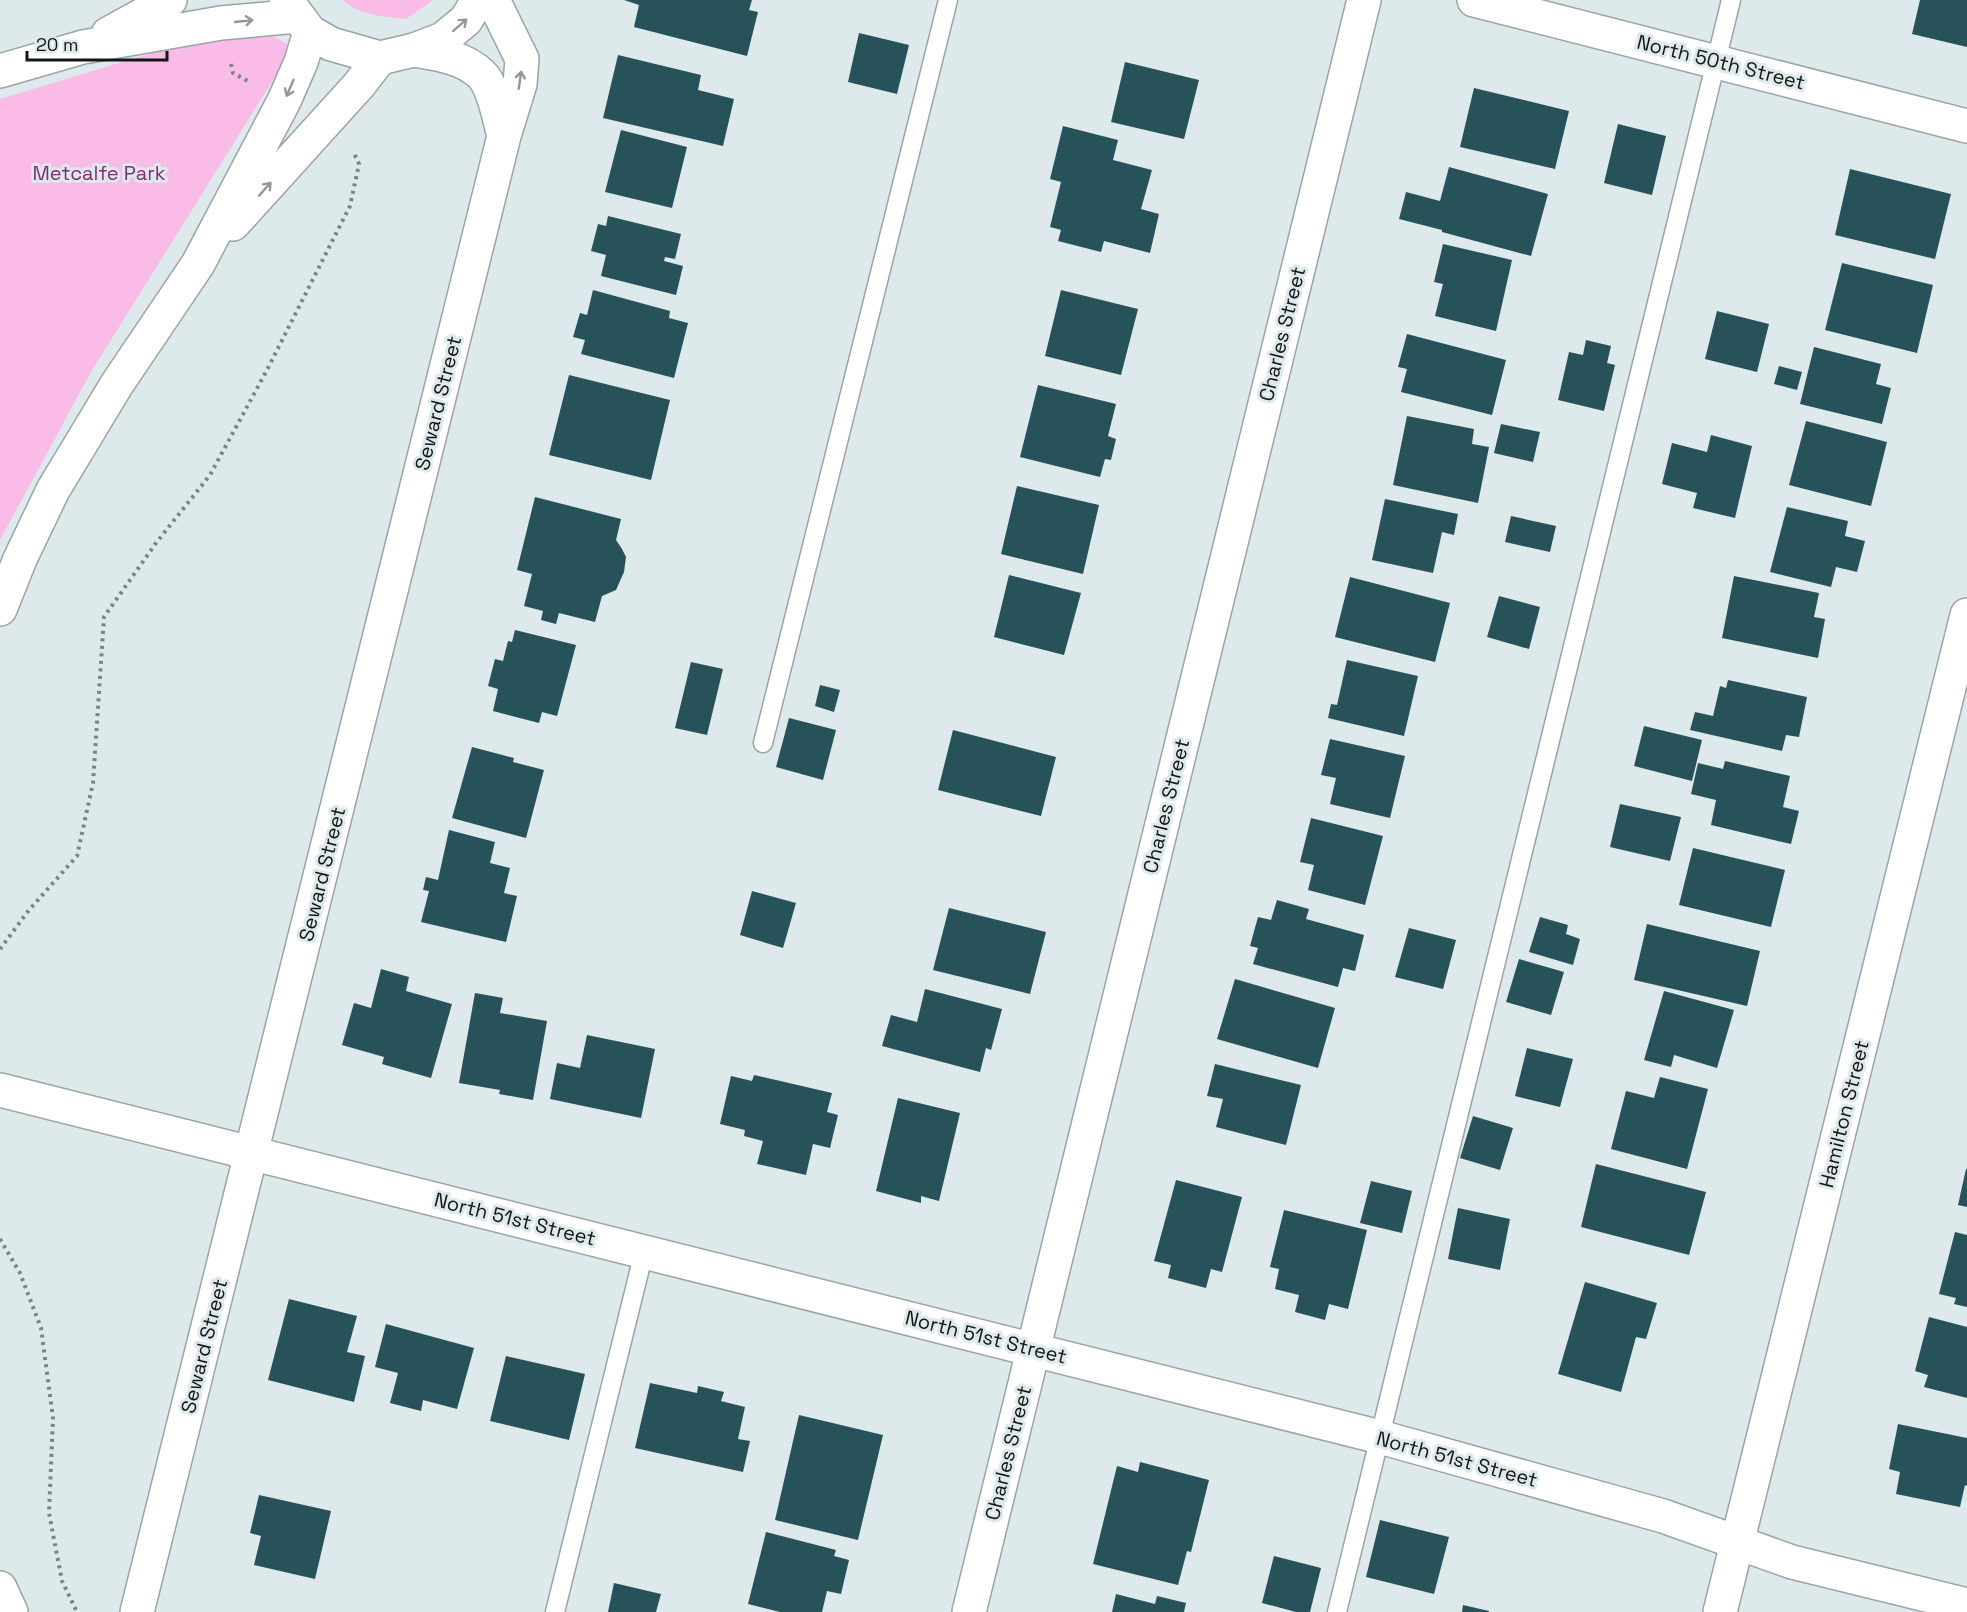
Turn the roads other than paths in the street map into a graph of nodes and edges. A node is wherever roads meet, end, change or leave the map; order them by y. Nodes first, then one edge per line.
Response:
1 (170, 0) edge
2 (478, 0) edge
3 (493, 0) edge
4 (948, 0) edge
5 (1364, 0) edge
6 (1474, 0) edge
7 (1731, 0) edge
8 (298, 16) edge
9 (83, 47) junction
10 (414, 50) junction
11 (380, 58) junction
12 (1716, 60) junction
13 (0, 71) edge
14 (1967, 126) edge
15 (504, 136) junction
16 (198, 264) junction
17 (0, 609) edge
18 (1967, 615) edge
19 (763, 742) dead end
20 (0, 1090) edge
21 (253, 1153) junction
22 (644, 1252) junction
23 (1033, 1349) junction
24 (1380, 1437) junction
25 (1737, 1542) junction
26 (0, 1588) edge
27 (1967, 1605) edge
28 (11, 1612) edge
29 (137, 1612) edge
30 (555, 1612) edge
31 (969, 1612) edge
32 (1337, 1612) edge
33 (1720, 1612) edge

1 - 9 street
10 -> 2 street
15 -> 3 street, Seward Street
4 - 19 lane
5 - 23 street, Charles Street
6 - 12 street, North 50th Street
7 - 12 lane
9 -> 8 street
8 - 11 street
8 -> 16 street
9 - 13 street
10 - 11 street
10 - 15 street
16 -> 11 street
12 - 14 street, North 50th Street
12 - 24 lane
15 - 21 street, Seward Street
16 - 17 street
18 - 25 street, Hamilton Street
20 - 21 street, North 51st Street
21 - 22 street, North 51st Street
21 - 29 street, Seward Street
22 - 23 street, North 51st Street
22 - 30 lane
23 - 24 street, North 51st Street
23 - 31 street, Charles Street
24 - 25 street, North 51st Street
24 - 32 lane
25 - 27 street, North 51st Street
25 - 33 street, Hamilton Street
26 - 28 street

